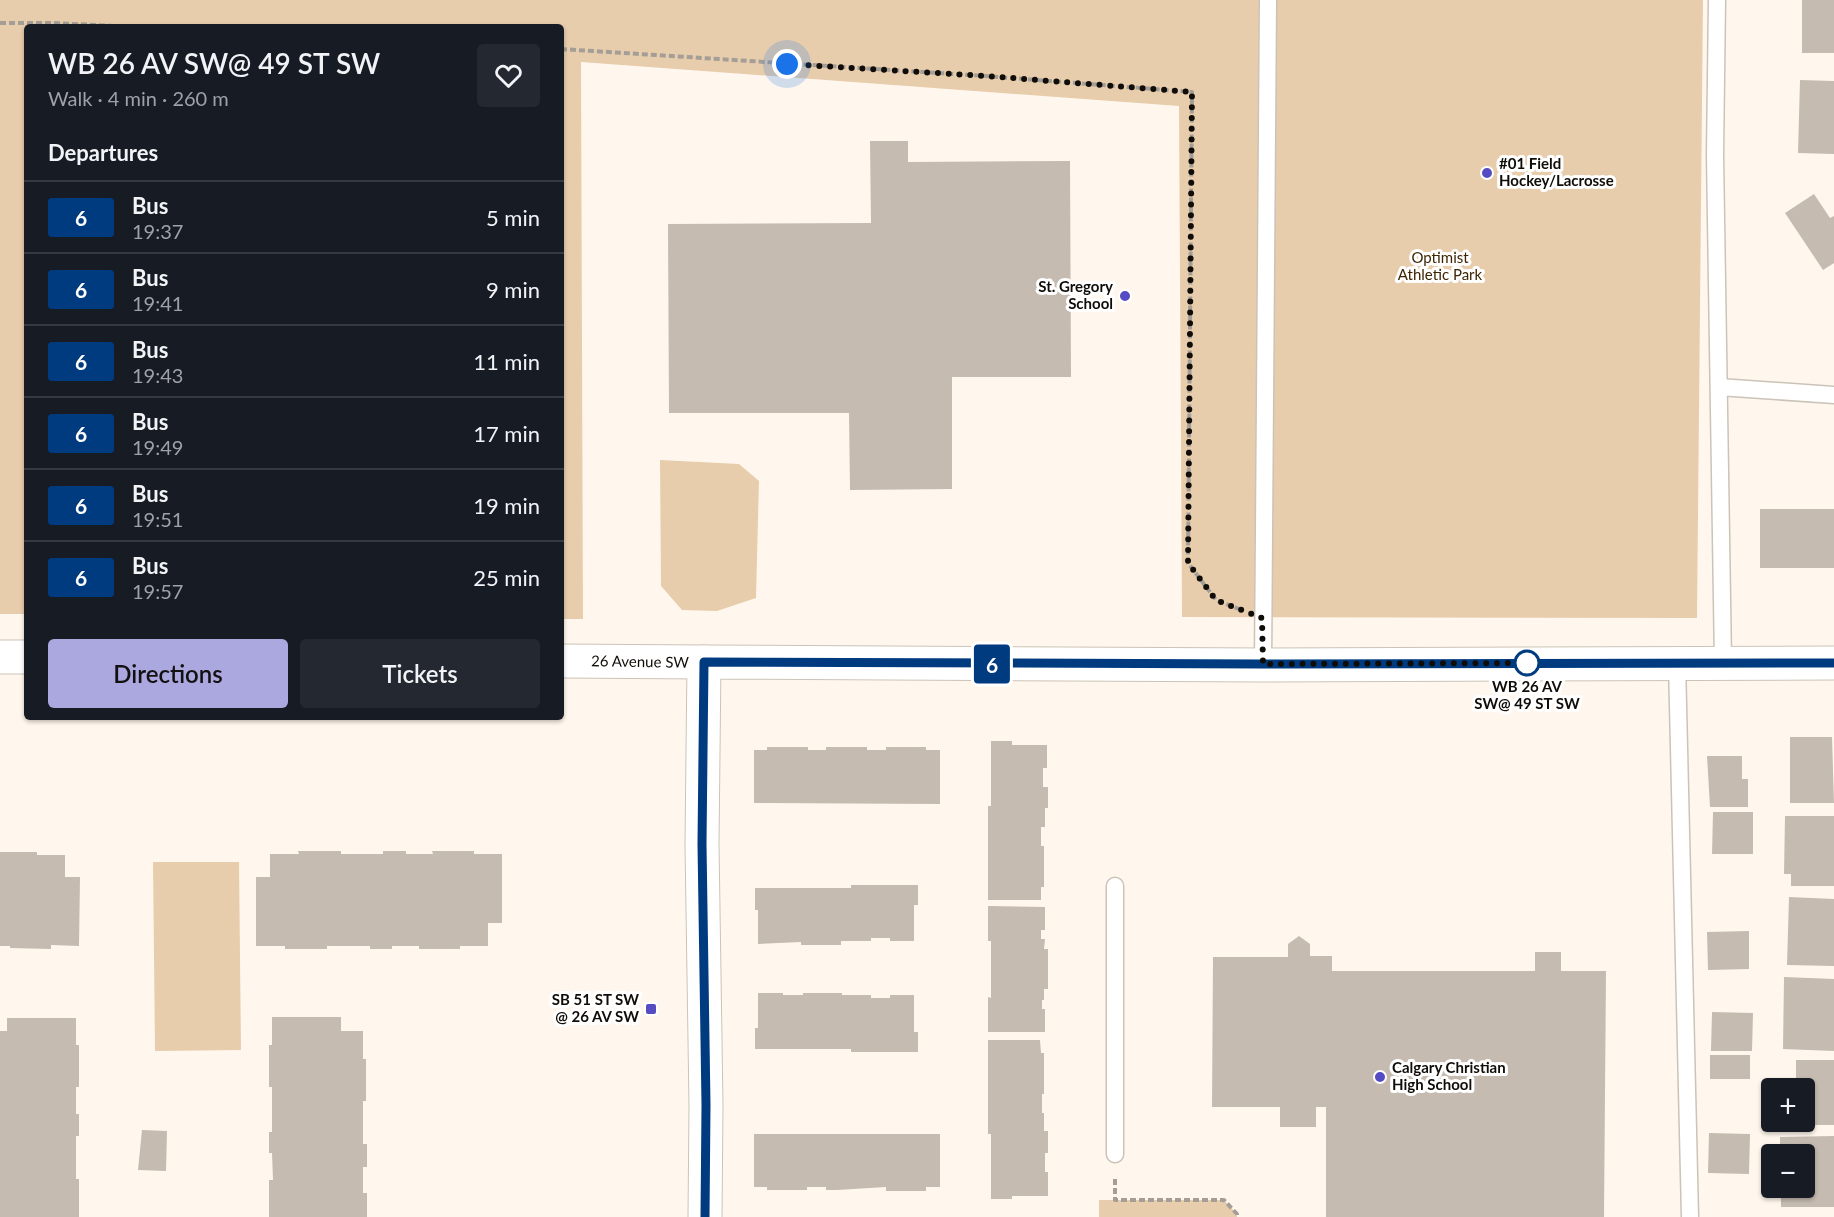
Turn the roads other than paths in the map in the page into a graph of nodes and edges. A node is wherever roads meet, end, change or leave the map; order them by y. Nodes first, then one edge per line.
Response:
1 (1268, 0) edge
2 (1717, 0) edge
3 (1719, 387) junction
4 (1834, 395) edge
5 (0, 657) edge
6 (24, 657) edge
7 (564, 661) edge
8 (704, 662) junction
9 (1677, 662) junction
10 (1723, 663) junction
11 (1834, 663) edge
12 (1263, 664) junction
13 (1115, 886) dead end
14 (1115, 1154) road end
15 (705, 1217) edge
16 (1690, 1217) edge

1 - 12 lane
2 - 3 lane
3 - 4 lane
3 - 10 lane
5 - 6 street
7 - 8 street, 26 Avenue SW
8 - 12 street, 26 Avenue SW
8 - 15 street
9 - 10 street, 26 Avenue SW
9 - 12 street, 26 Avenue SW
9 - 16 lane
10 - 11 street, 26 Avenue SW
13 - 14 lane

